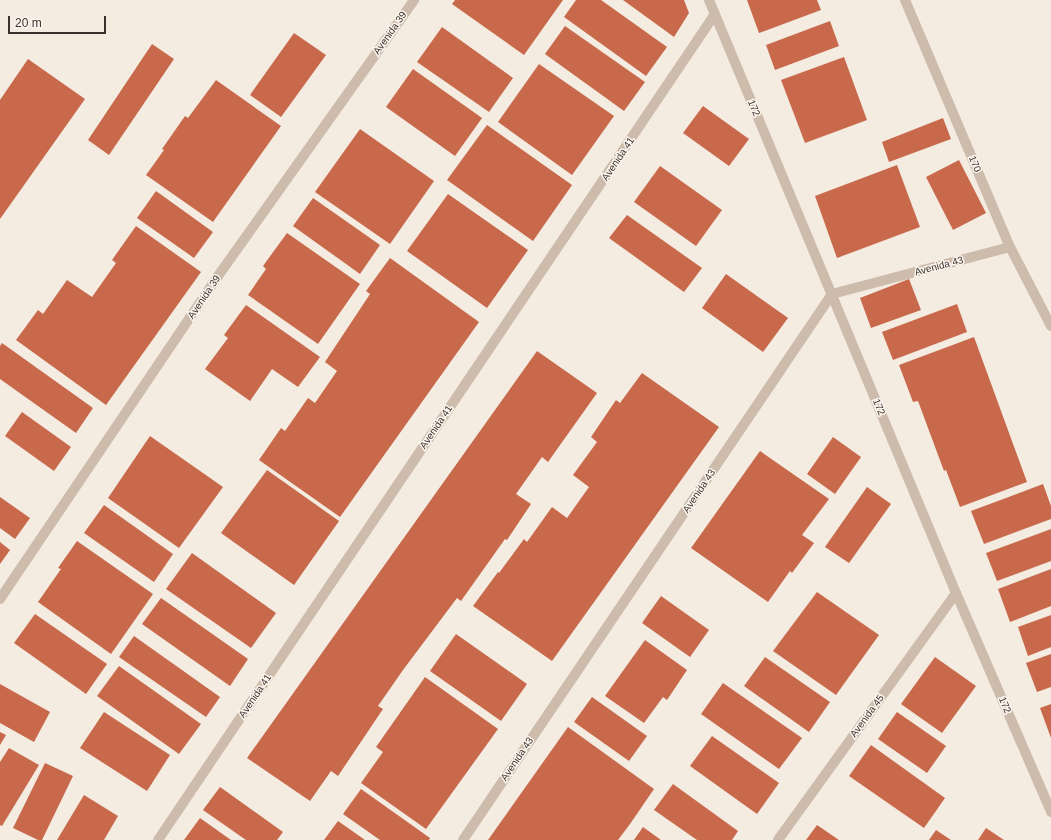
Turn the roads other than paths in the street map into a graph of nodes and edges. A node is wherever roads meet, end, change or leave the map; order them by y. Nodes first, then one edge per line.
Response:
1 (414, 0) edge
2 (709, 0) edge
3 (905, 0) edge
4 (715, 14) junction
5 (1010, 247) junction
6 (832, 294) junction
7 (1051, 326) edge
8 (956, 593) junction
9 (0, 599) edge
10 (1051, 812) edge
11 (158, 840) edge
12 (463, 840) edge
13 (778, 840) edge

1 - 9 street, Avenida 39
2 - 4 street, 172
3 - 5 street, 170
4 - 6 street, 172
4 - 11 street, Avenida 41
5 - 6 street, Avenida 43
5 - 7 street, 170
6 - 8 street, 172
6 - 12 street, Avenida 43
8 - 10 street, 172
8 - 13 street, Avenida 45

